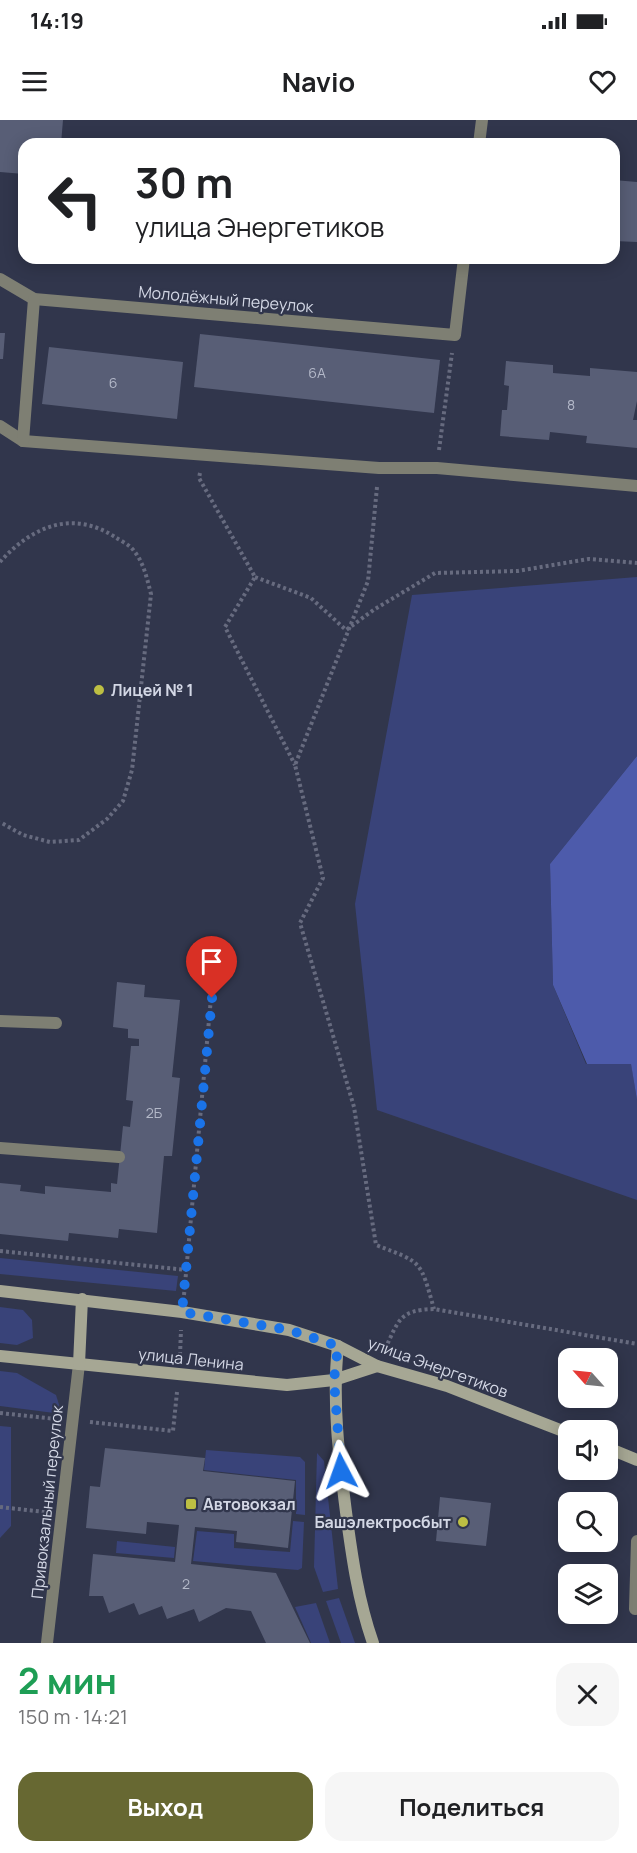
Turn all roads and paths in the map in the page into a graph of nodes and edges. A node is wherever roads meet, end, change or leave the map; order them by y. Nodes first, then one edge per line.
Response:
1 (482, 120) edge
2 (480, 138) edge
3 (463, 264) edge
4 (0, 279) edge
5 (34, 299) junction
6 (454, 335) junction
7 (0, 426) edge
8 (23, 441) junction
9 (201, 455) junction
10 (379, 468) junction
11 (437, 468) junction
12 (637, 486) edge
13 (0, 562) edge
14 (637, 563) edge
15 (255, 577) junction
16 (346, 630) junction
17 (295, 765) junction
18 (0, 822) edge
19 (212, 998) dead end
20 (0, 1021) edge
21 (56, 1023) dead end
22 (0, 1148) edge
23 (119, 1157) dead end
24 (0, 1251) edge
25 (186, 1270) junction
26 (0, 1291) edge
27 (82, 1299) junction
28 (434, 1309) junction
29 (182, 1312) junction
30 (637, 1344) edge
31 (338, 1346) junction
32 (0, 1356) edge
33 (78, 1364) junction
34 (377, 1366) junction
35 (178, 1375) junction
36 (334, 1380) junction
37 (0, 1413) edge
38 (73, 1421) junction
39 (558, 1429) edge
40 (618, 1452) edge
41 (637, 1460) edge
42 (0, 1507) edge
43 (63, 1514) junction
44 (637, 1541) edge
45 (635, 1609) dead end
46 (47, 1643) edge
47 (373, 1643) edge

1 - 2 lane
3 - 6 lane
4 - 5 lane, Молодёжный переулок
5 - 6 lane, Молодёжный переулок
5 - 8 lane
6 - 11 path
7 - 8 lane
8 - 9 lane
9 - 10 lane
9 - 15 path
10 - 11 lane
10 - 16 path
11 - 12 lane
13 - 18 path
14 - 16 path
15 - 16 path
15 - 17 path
16 - 17 path
17 - 28 path
19 - 25 path
20 - 21 lane
22 - 23 lane
24 - 25 path
25 - 29 path
26 - 27 main road
27 - 29 main road, улица Энергетиков
27 - 33 main road
28 - 30 path
28 - 34 path
29 - 31 main road, улица Энергетиков
29 - 35 path
31 - 34 main road, улица Энергетиков
31 - 36 main road
32 - 33 main road, улица Ленина
33 - 35 main road, улица Ленина
33 - 38 lane, Привокзальный переулок
34 - 36 main road, улица Ленина
34 - 39 main road, улица Энергетиков
35 - 36 main road, улица Ленина
35 - 38 path
36 - 47 main road
37 - 38 path
38 - 43 lane, Привокзальный переулок
40 - 41 main road
42 - 43 path
43 - 46 lane, Привокзальный переулок
44 - 45 lane

